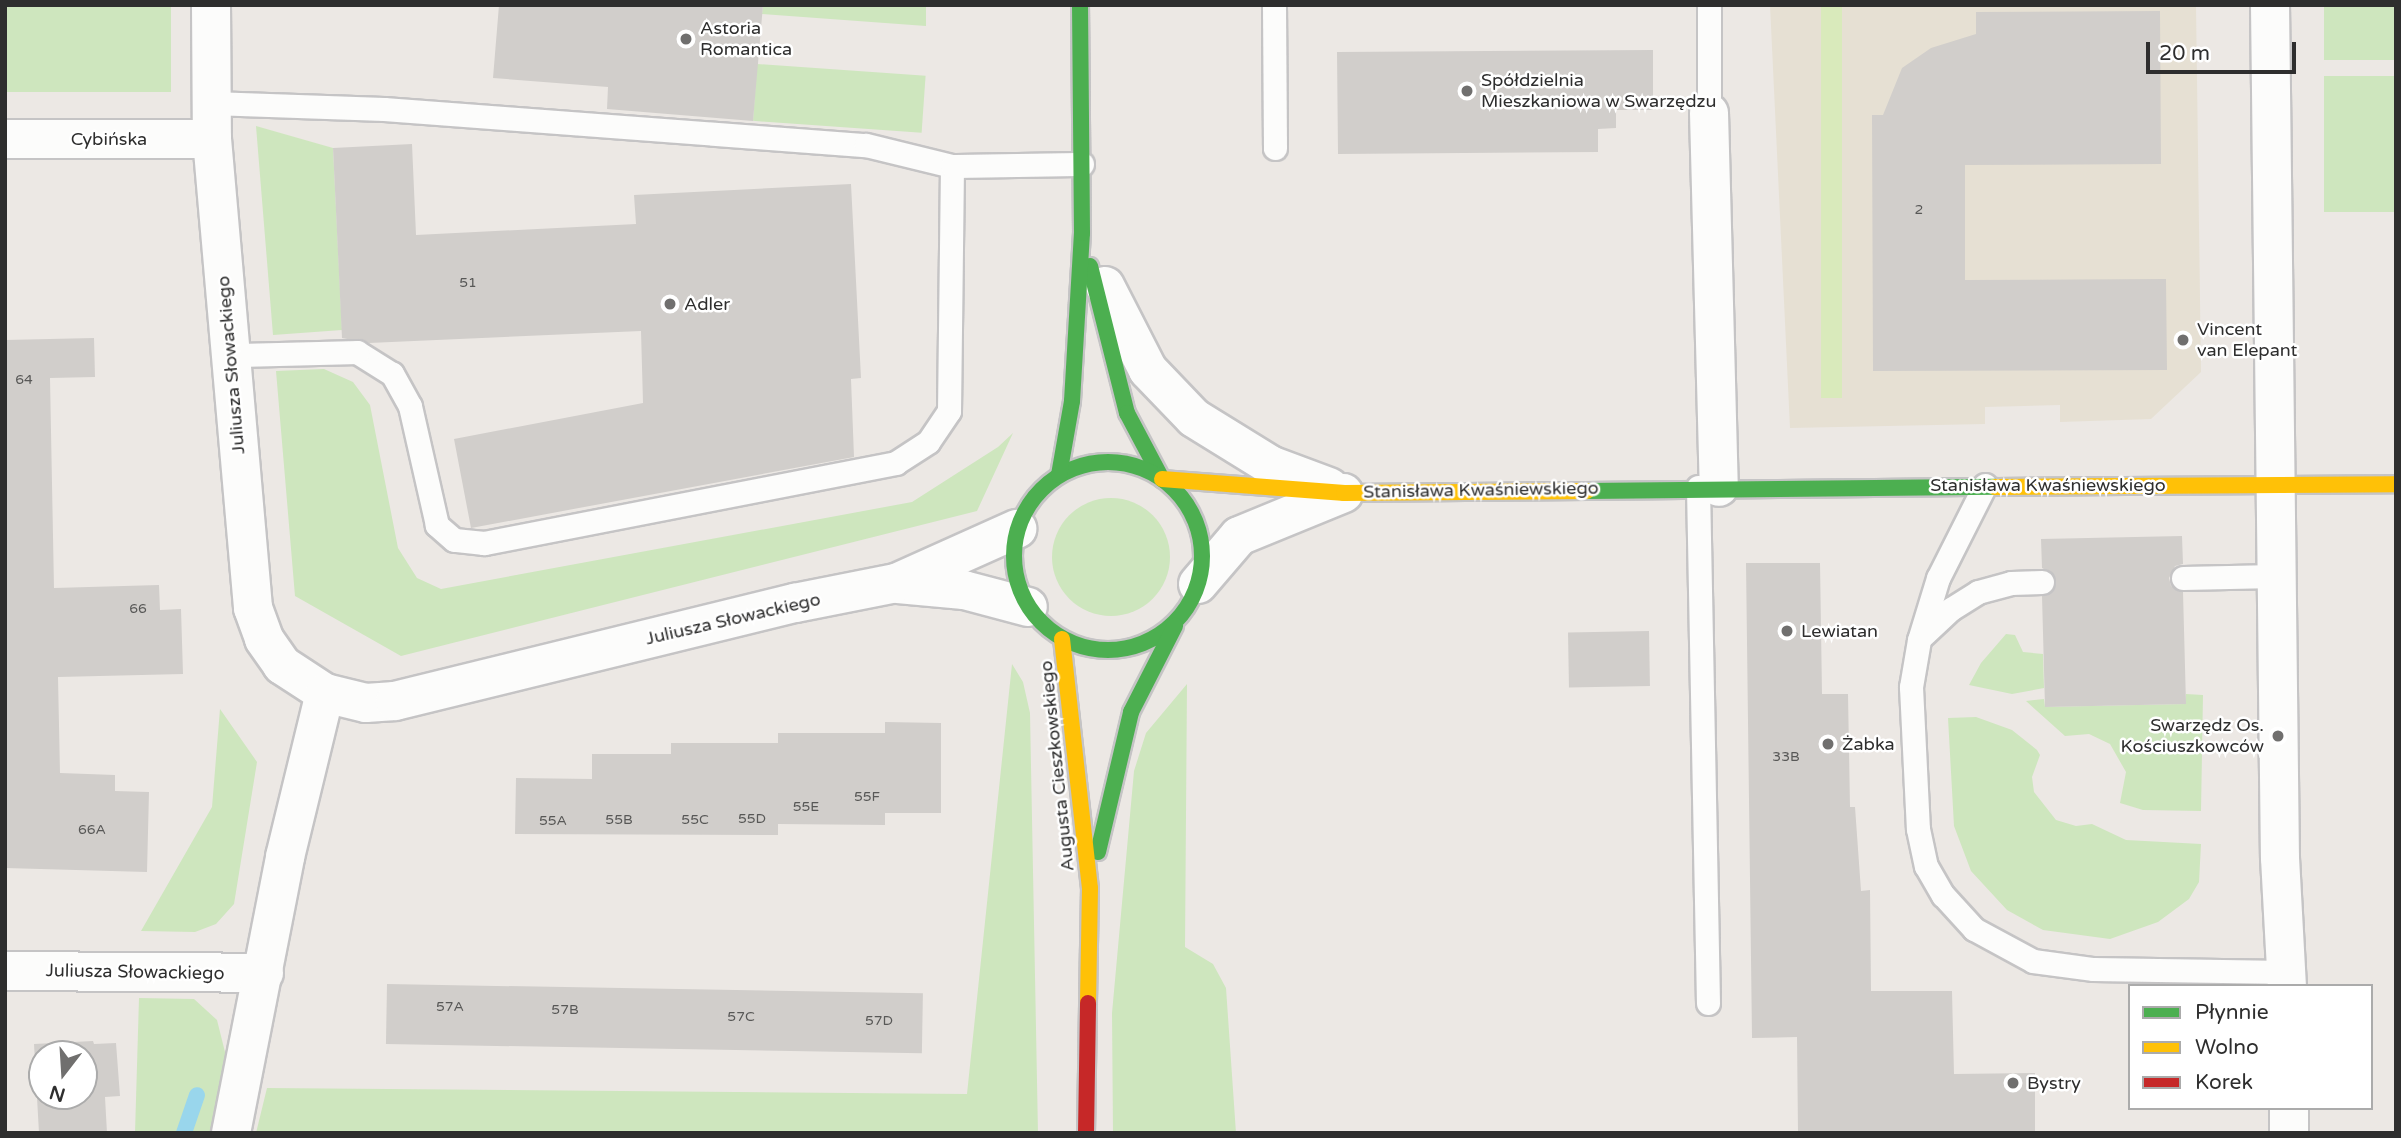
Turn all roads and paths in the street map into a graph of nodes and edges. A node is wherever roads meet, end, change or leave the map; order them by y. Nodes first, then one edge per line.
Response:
1 (211, 5) edge
2 (1080, 5) edge
3 (1274, 5) edge
4 (1709, 5) edge
5 (2270, 5) edge
6 (1709, 113) joint
7 (212, 121) junction
8 (5, 139) edge
9 (1275, 148) dead end
10 (1082, 164) junction
11 (951, 166) junction
12 (1082, 233) junction
13 (230, 355) junction
14 (1059, 475) junction
15 (1162, 479) junction
16 (2274, 484) junction
17 (2396, 484) edge
18 (1985, 485) junction
19 (1709, 487) junction
20 (1344, 493) junction
21 (1017, 529) junction
22 (2275, 576) junction
23 (2183, 579) dead end
24 (2042, 582) dead end
25 (896, 583) junction
26 (1198, 584) junction
27 (1028, 607) junction
28 (1178, 620) junction
29 (1062, 639) junction
30 (1919, 640) junction
31 (325, 693) junction
32 (1090, 888) junction
33 (5, 971) edge
34 (264, 973) junction
35 (2287, 979) edge
36 (1708, 1003) dead end
37 (2289, 1110) edge
38 (231, 1133) edge
39 (1086, 1133) edge
40 (2289, 1133) edge

1 - 7 street, Juliusza Słowackiego
2 - 10 street
3 - 9 lane
4 - 6 lane
5 - 16 street
6 - 19 street
7 - 8 street, Cybińska
7 - 11 lane
7 - 13 street, Juliusza Słowackiego
10 - 11 lane
10 - 12 street
11 - 13 lane
12 - 14 street
12 - 15 street
12 - 20 street
13 - 31 street, Juliusza Słowackiego
14 - 15 street
14 - 21 street
15 - 20 street, Stanisława Kwaśniewskiego
15 - 26 street
16 - 17 street, Stanisława Kwaśniewskiego
16 - 18 street, Stanisława Kwaśniewskiego
16 - 22 street
18 - 19 street, Stanisława Kwaśniewskiego
18 - 30 lane
19 - 20 street, Stanisława Kwaśniewskiego
19 - 36 lane
20 - 26 street, Stanisława Kwaśniewskiego
21 - 25 street, Juliusza Słowackiego
21 - 27 street
22 - 23 lane
22 - 35 street
24 - 30 lane
25 - 27 street, Juliusza Słowackiego
25 - 31 street, Juliusza Słowackiego
26 - 28 street
27 - 29 street
28 - 29 street
28 - 32 street, Augusta Cieszkowskiego
29 - 32 street, Augusta Cieszkowskiego
30 - 35 lane
31 - 34 street
32 - 39 street, Augusta Cieszkowskiego
33 - 34 street, Juliusza Słowackiego
34 - 38 street
37 - 40 street

